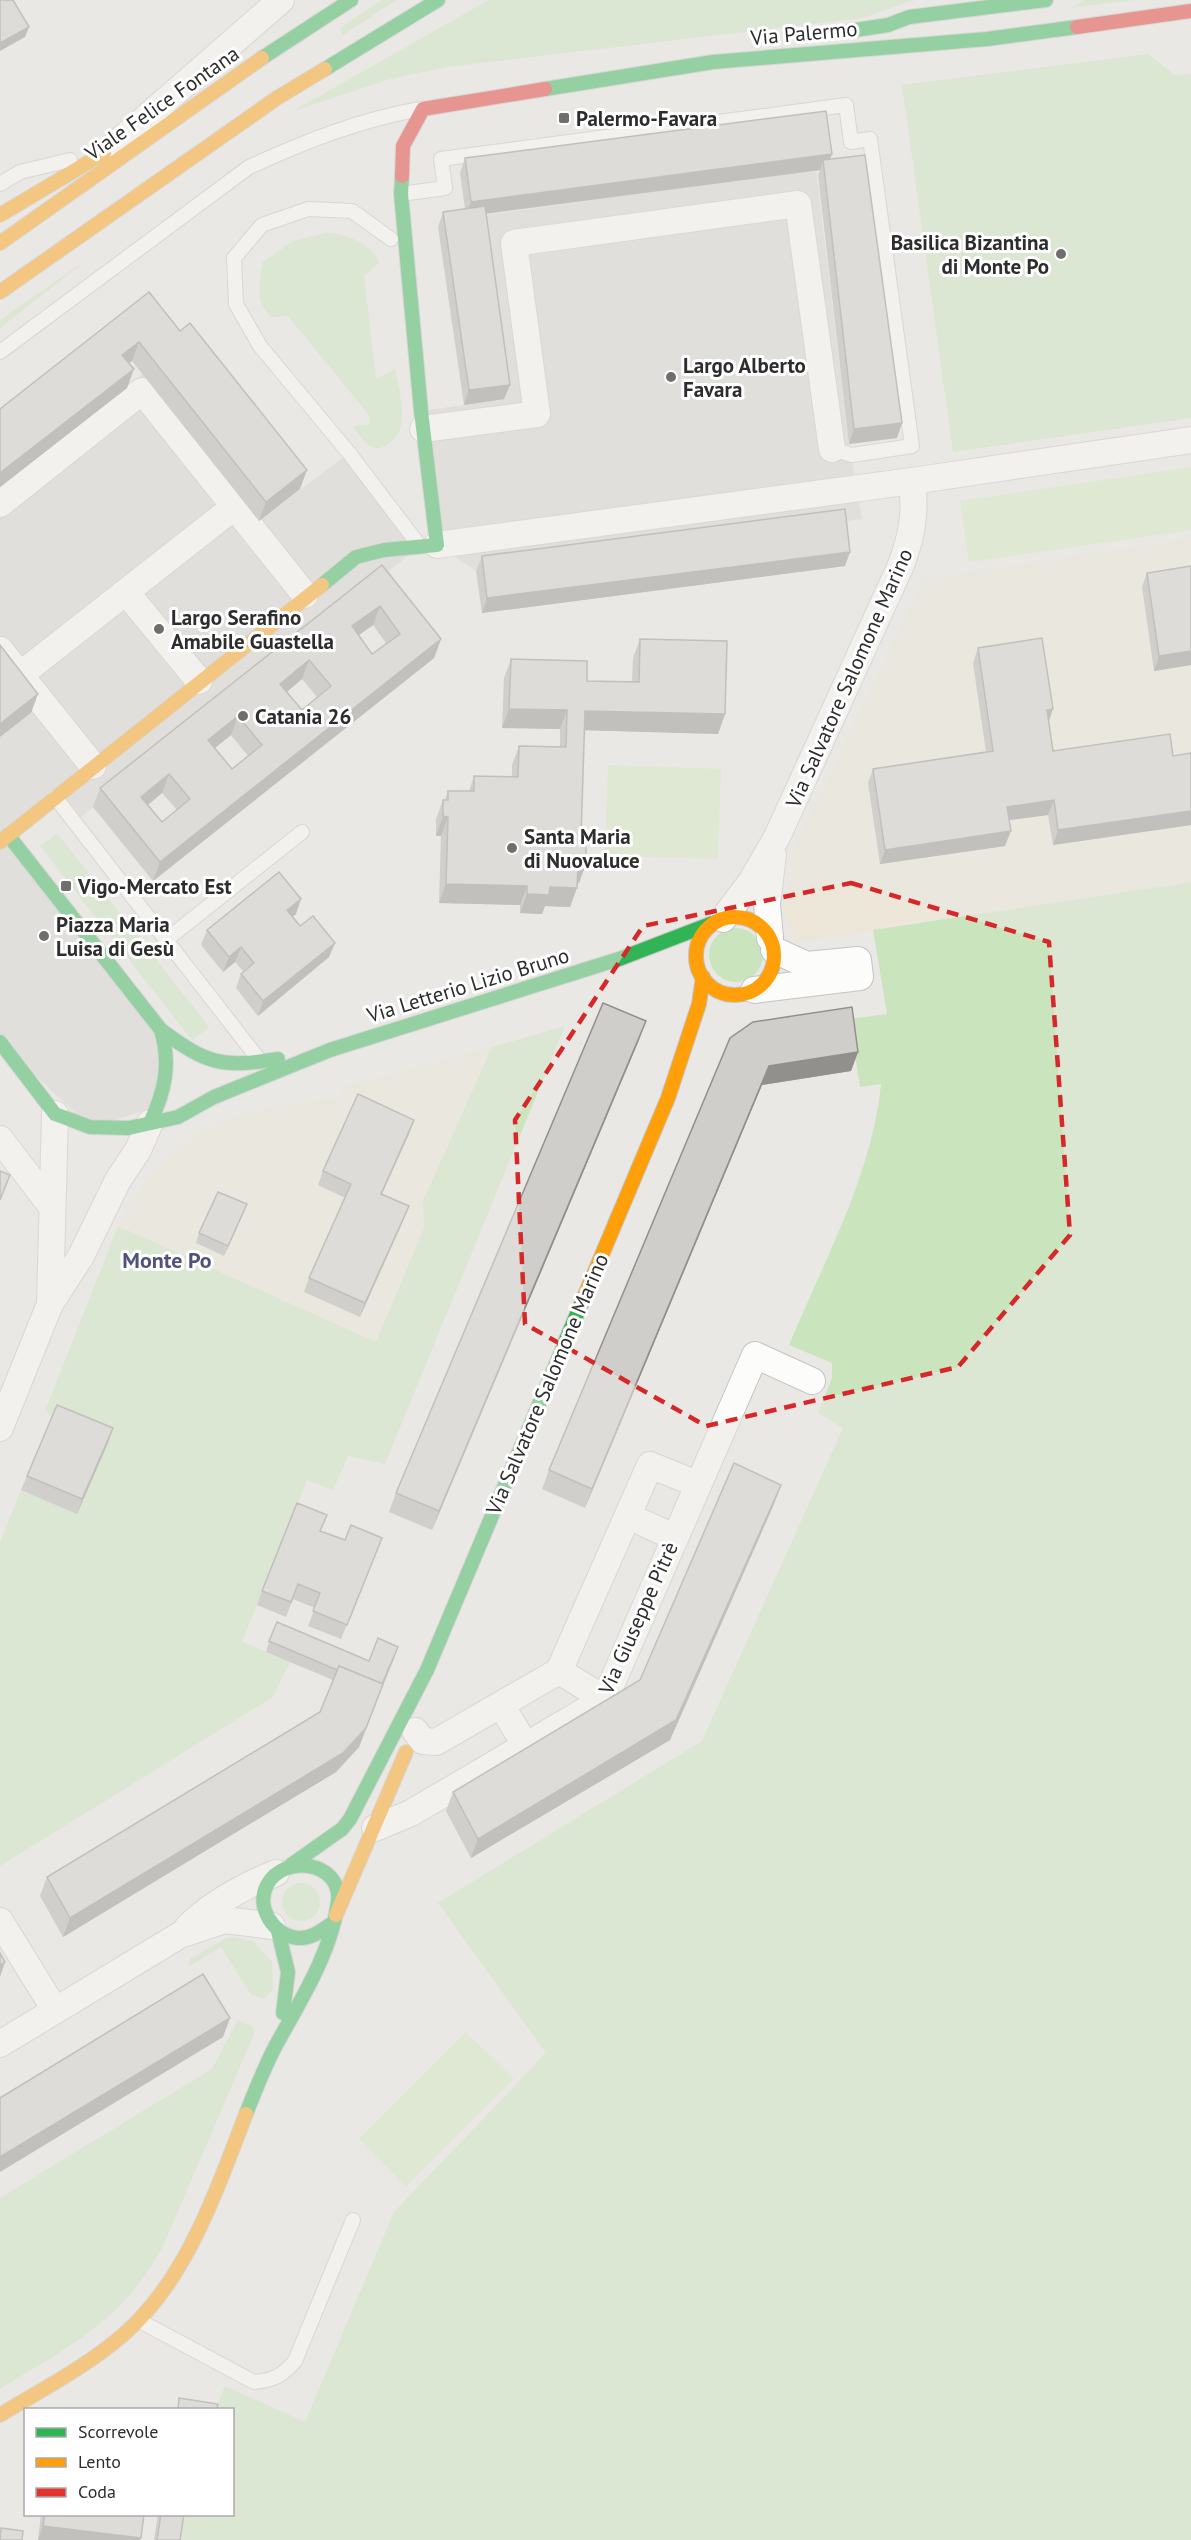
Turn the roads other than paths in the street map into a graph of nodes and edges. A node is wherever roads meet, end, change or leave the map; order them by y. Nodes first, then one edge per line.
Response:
1 (281, 0) edge
2 (351, 0) edge
3 (438, 0) edge
4 (926, 0) edge
5 (1046, 0) edge
6 (1191, 11) edge
7 (909, 17) junction
8 (831, 34) dead end
9 (798, 41) dead end
10 (713, 62) junction
11 (228, 81) junction
12 (423, 109) junction
13 (110, 150) junction
14 (0, 184) edge
15 (401, 194) junction
16 (4, 231) edge
17 (391, 239) dead end
18 (0, 292) edge
19 (0, 352) edge
20 (423, 429) junction
21 (1191, 440) edge
22 (831, 450) joint
23 (912, 481) junction
24 (0, 504) edge
25 (234, 507) junction
26 (429, 546) junction
27 (126, 592) junction
28 (305, 595) junction
29 (0, 650) edge
30 (20, 675) junction
31 (199, 681) junction
32 (93, 766) junction
33 (55, 797) junction
34 (302, 832) dead end
35 (3, 834) edge
36 (777, 837) junction
37 (720, 920) junction
38 (166, 940) junction
39 (772, 944) junction
40 (665, 955) dead end
41 (619, 959) junction
42 (686, 962) dead end
43 (701, 975) junction
44 (749, 992) junction
45 (727, 1007) dead end
46 (161, 1030) junction
47 (705, 1033) dead end
48 (0, 1042) edge
49 (330, 1050) junction
50 (261, 1062) junction
51 (668, 1098) junction
52 (55, 1114) junction
53 (150, 1123) junction
54 (0, 1139) edge
55 (52, 1207) junction
56 (50, 1304) junction
57 (812, 1381) dead end
58 (0, 1428) edge
59 (697, 1484) junction
60 (628, 1516) junction
61 (674, 1537) junction
62 (427, 1670) junction
63 (559, 1671) junction
64 (604, 1699) junction
65 (501, 1705) junction
66 (414, 1731) junction
67 (526, 1746) junction
68 (375, 1828) junction
69 (284, 1869) junction
70 (0, 1920) edge
71 (334, 1920) junction
72 (275, 1929) junction
73 (180, 1935) junction
74 (55, 2010) junction
75 (0, 2044) edge
76 (273, 2052) junction
77 (353, 2220) dead end
78 (138, 2320) junction
79 (0, 2415) edge

1 - 13 street
2 - 11 street, Viale Felice Fontana
3 - 18 street
4 - 7 street
5 - 7 street
6 - 10 street, Via Palermo
7 - 8 street
9 - 10 street
10 - 12 street, Via Palermo
11 - 13 street
11 - 16 street, Viale Felice Fontana
12 - 15 street
12 - 19 lane
13 - 14 lane
13 - 16 street
15 - 20 street
15 - 22 lane
17 - 26 lane
20 - 22 street
20 - 26 street
21 - 23 street
23 - 26 street
23 - 36 street, Via Salvatore Salomone Marino
24 - 25 street
25 - 27 street
25 - 28 street
26 - 28 street
27 - 30 street
27 - 31 street
28 - 31 street
29 - 30 street
30 - 32 street
31 - 32 street
32 - 33 street
33 - 35 street
33 - 38 lane
34 - 38 lane
35 - 46 street
36 - 37 street
36 - 39 street
37 - 39 street
37 - 41 street
37 - 43 street
38 - 50 lane
39 - 44 street
39 - 44 street
40 - 41 street
41 - 49 street, Via Letterio Lizio Bruno
42 - 43 street
43 - 44 street
43 - 51 street
44 - 45 street
46 - 50 street
46 - 53 street
47 - 51 street
48 - 52 street
49 - 50 street
49 - 53 street
51 - 62 street, Via Salvatore Salomone Marino
52 - 53 street
52 - 55 street
53 - 56 street
54 - 55 street
55 - 56 street
56 - 58 street
57 - 59 street, Via Giuseppe Pitrè
59 - 60 street
59 - 61 street, Via Giuseppe Pitrè
60 - 61 street
60 - 63 street
61 - 64 street, Via Giuseppe Pitrè
62 - 66 street
62 - 69 street
63 - 64 street
63 - 65 street
64 - 67 street, Via Giuseppe Pitrè
65 - 66 street
65 - 67 street
66 - 68 street
67 - 68 street, Via Giuseppe Pitrè
68 - 71 street
69 - 71 street
69 - 72 street
69 - 73 street
70 - 74 street
71 - 72 street
71 - 76 street
72 - 73 street
72 - 76 street
73 - 74 street
74 - 75 street
76 - 78 street
77 - 78 lane
78 - 79 street

